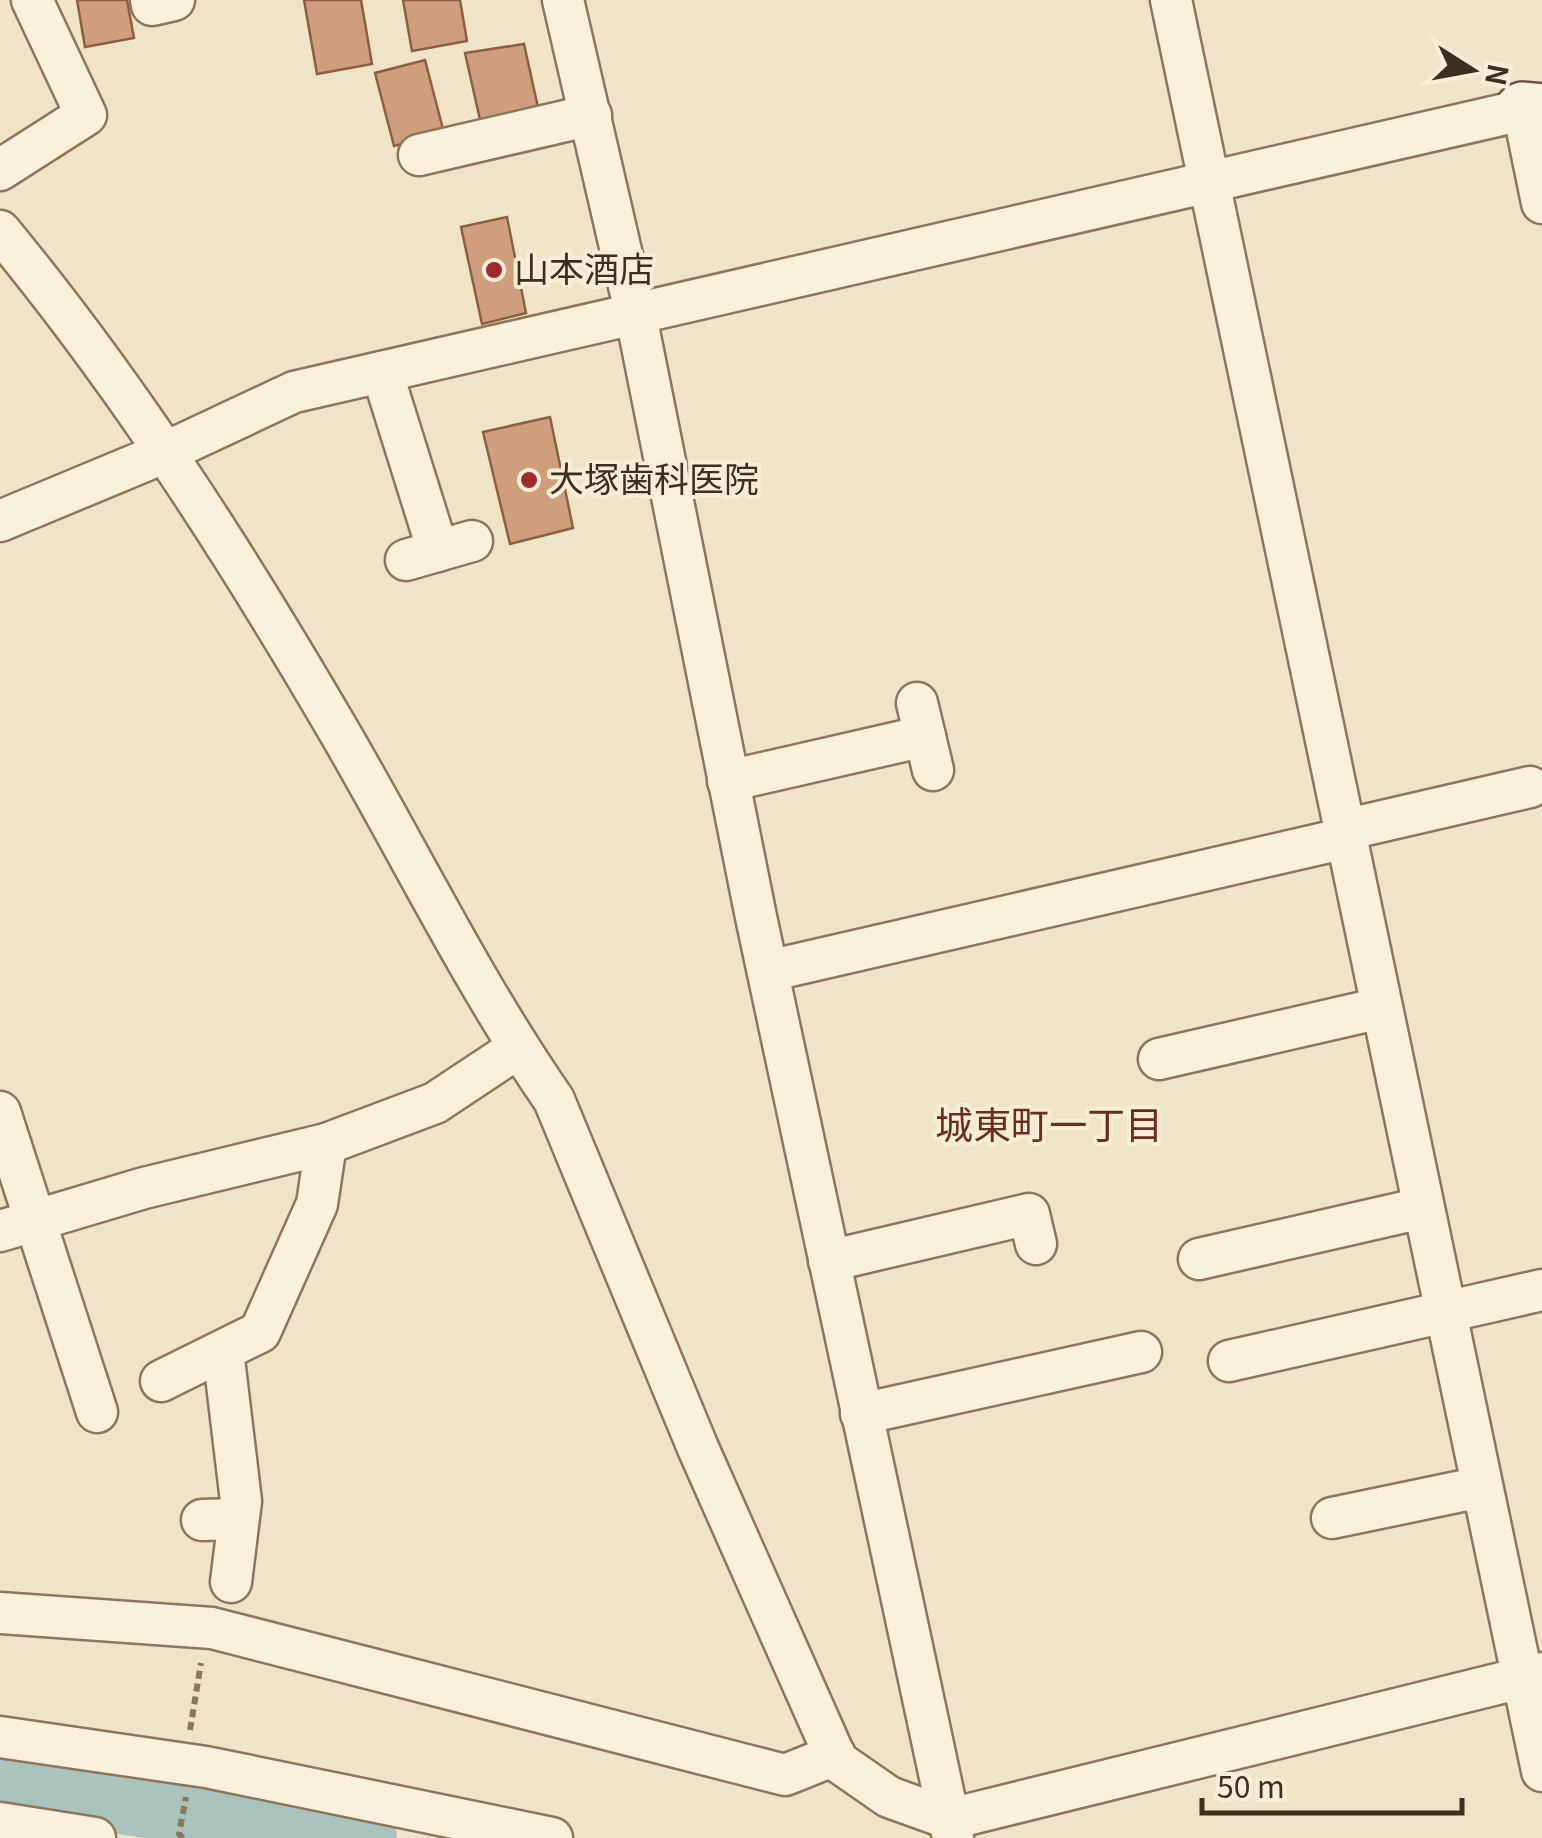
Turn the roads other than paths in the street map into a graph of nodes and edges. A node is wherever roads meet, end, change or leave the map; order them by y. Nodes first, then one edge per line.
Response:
1 (32, 0) edge
2 (151, 0) edge
3 (174, 0) edge
4 (563, 0) edge
5 (1172, 0) edge
6 (1532, 111) edge
7 (591, 115) junction
8 (418, 155) dead end
9 (0, 170) edge
10 (1210, 181) junction
11 (1542, 202) edge
12 (0, 231) edge
13 (636, 316) junction
14 (382, 372) junction
15 (166, 452) junction
16 (0, 521) edge
17 (439, 550) dead end
18 (925, 736) dead end
19 (728, 780) junction
20 (1530, 787) dead end
21 (1345, 834) junction
22 (768, 971) junction
23 (1381, 1008) junction
24 (518, 1048) junction
25 (1159, 1059) dead end
26 (0, 1112) edge
27 (326, 1144) junction
28 (1422, 1208) junction
29 (16, 1226) edge
30 (1036, 1244) dead end
31 (1199, 1259) dead end
32 (829, 1261) junction
33 (1542, 1290) edge
34 (1444, 1314) junction
35 (223, 1351) junction
36 (1141, 1352) dead end
37 (1229, 1361) dead end
38 (161, 1381) dead end
39 (98, 1412) dead end
40 (861, 1414) junction
41 (1481, 1487) junction
42 (1332, 1518) dead end
43 (231, 1582) dead end
44 (0, 1612) edge
45 (1532, 1675) edge
46 (0, 1737) edge
47 (834, 1755) junction
48 (1542, 1771) edge
49 (0, 1823) edge
50 (951, 1829) edge
51 (95, 1838) edge
52 (552, 1838) edge

1 - 9 street
2 - 3 street
4 - 7 street
5 - 10 street
6 - 10 street
6 - 11 street
7 - 8 street
7 - 13 street
10 - 13 street
10 - 21 street
12 - 15 street
13 - 14 street
13 - 19 street
14 - 15 street
14 - 17 street
15 - 16 street
15 - 24 street
18 - 19 street
19 - 22 street
20 - 21 street
21 - 22 street
21 - 23 street
22 - 32 street
23 - 25 street
23 - 28 street
24 - 27 street
24 - 47 street
26 - 29 street
27 - 29 street
27 - 35 street
28 - 31 street
28 - 34 street
29 - 39 street
30 - 32 street
32 - 40 street
33 - 34 street
34 - 37 street
34 - 41 street
35 - 38 street
35 - 43 street
36 - 40 street
40 - 50 street
41 - 42 street
41 - 45 street
44 - 47 street
45 - 48 street
45 - 50 street
46 - 52 street
47 - 50 street
49 - 51 street

